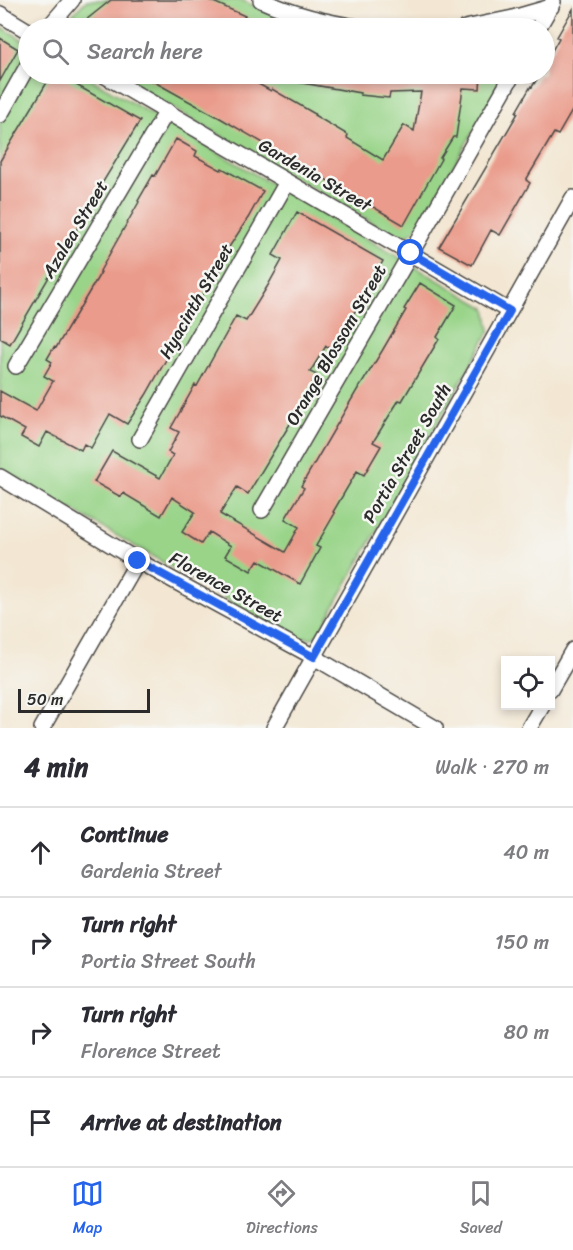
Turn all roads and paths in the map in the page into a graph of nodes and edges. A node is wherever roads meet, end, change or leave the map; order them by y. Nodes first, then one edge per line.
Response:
1 (72, 0) edge
2 (261, 0) edge
3 (553, 3) edge
4 (0, 14) edge
5 (57, 18) edge
6 (312, 18) edge
7 (513, 18) edge
8 (544, 18) edge
9 (18, 25) edge
10 (18, 84) edge
11 (119, 84) edge
12 (507, 84) edge
13 (166, 111) junction
14 (0, 115) edge
15 (287, 182) junction
16 (573, 198) edge
17 (411, 253) junction
18 (510, 311) junction
19 (16, 366) dead end
20 (140, 439) dead end
21 (0, 477) edge
22 (262, 510) dead end
23 (138, 561) junction
24 (573, 650) edge
25 (314, 657) junction
26 (555, 681) edge
27 (539, 710) edge
28 (42, 728) edge
29 (274, 728) edge
30 (435, 728) edge
31 (529, 728) edge

1 - 5 street
2 - 6 street
3 - 7 street
3 - 8 street
4 - 9 street
10 - 14 street
11 - 13 street, Gardenia Street
12 - 17 street, Orange Blossom Street
13 - 15 street, Gardenia Street
13 - 19 street, Azalea Street
15 - 17 street, Gardenia Street
15 - 20 street, Hyacinth Street
16 - 18 street, Portia Street South
17 - 18 street, Gardenia Street
17 - 22 street, Orange Blossom Street
18 - 25 street, Portia Street South
21 - 23 street, Florence Street
23 - 25 street, Florence Street
23 - 28 street
24 - 26 street
25 - 29 street, Portia Street South
25 - 30 street, Florence Street
27 - 31 street

